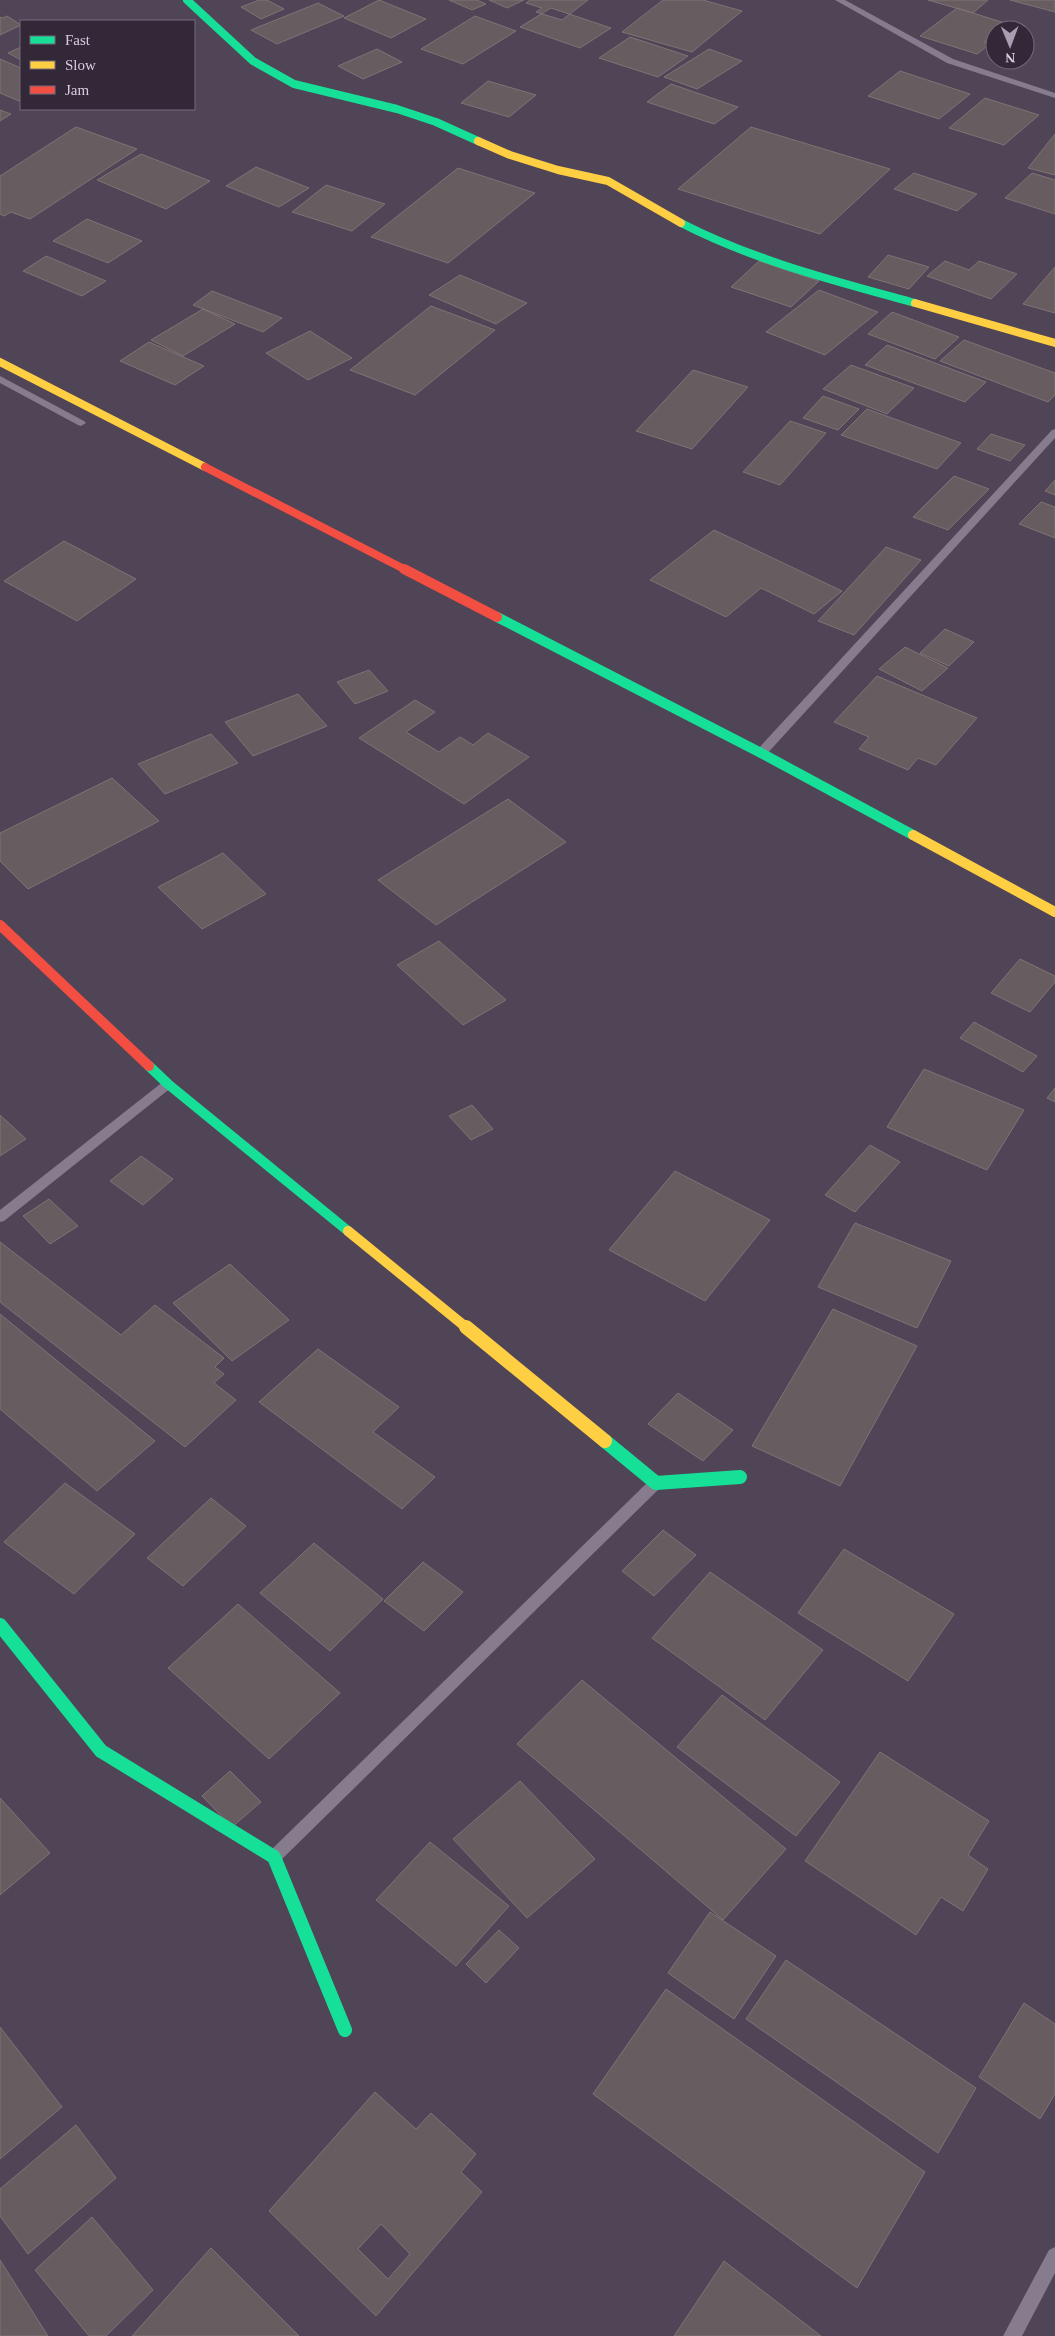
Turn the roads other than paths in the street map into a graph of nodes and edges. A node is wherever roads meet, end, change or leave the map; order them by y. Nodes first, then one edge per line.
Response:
1 (187, 0) edge
2 (839, 0) edge
3 (1055, 96) edge
4 (1055, 343) edge
5 (0, 362) edge
6 (0, 379) edge
7 (81, 423) dead end
8 (1055, 432) edge
9 (762, 752) junction
10 (1055, 912) edge
11 (0, 925) edge
12 (168, 1084) junction
13 (0, 1217) edge
14 (740, 1478) dead end
15 (656, 1483) junction
16 (0, 1624) edge
17 (274, 1858) junction
18 (345, 2030) dead end
19 (1055, 2256) edge
20 (1012, 2336) edge

1 - 4 street
2 - 3 street
5 - 9 street
6 - 7 street
8 - 9 street
9 - 10 street
11 - 12 street
12 - 13 street
12 - 15 street
14 - 15 street
15 - 17 street
16 - 17 street
17 - 18 street
19 - 20 street

